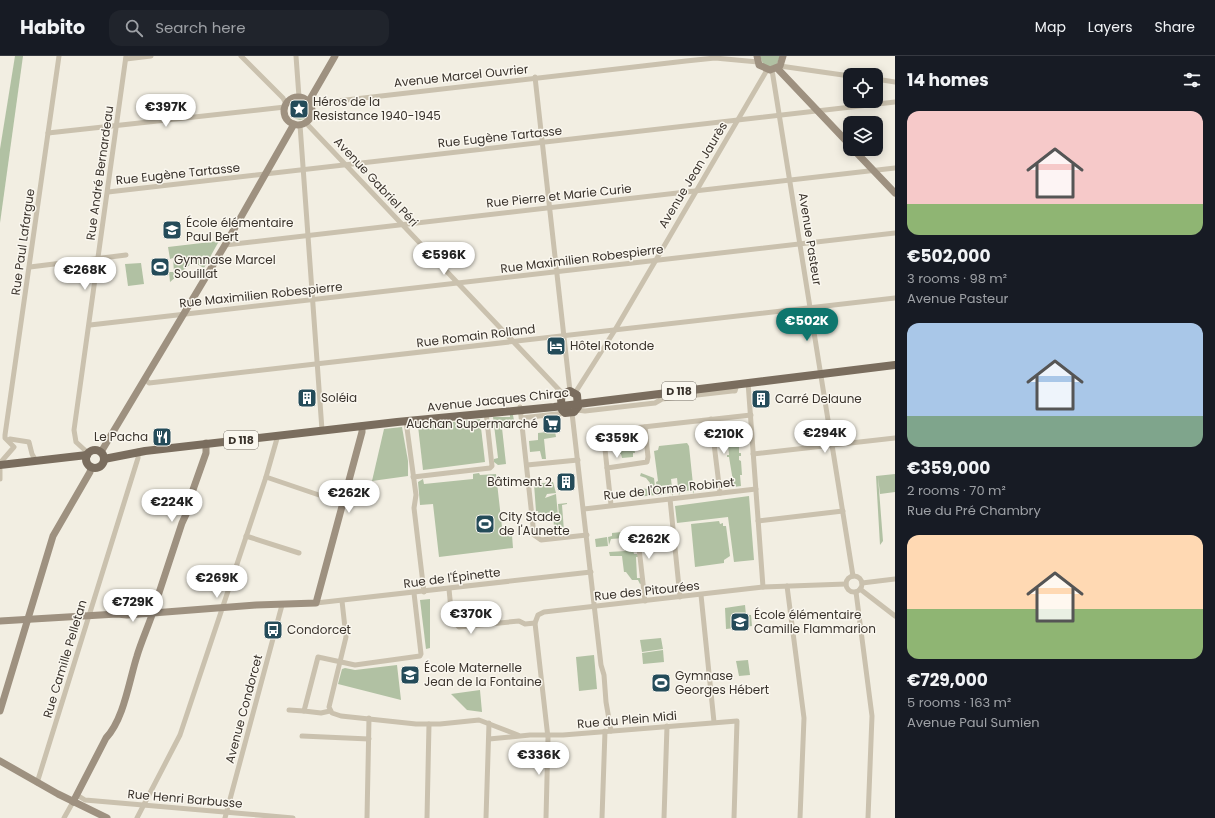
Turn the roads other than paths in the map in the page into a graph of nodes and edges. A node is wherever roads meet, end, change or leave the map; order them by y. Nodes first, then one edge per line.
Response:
1 (59, 56) edge
2 (151, 56) edge
3 (241, 56) edge
4 (296, 56) edge
5 (335, 56) edge
6 (683, 56) edge
7 (784, 56) edge
8 (126, 57) edge
9 (757, 59) edge
10 (686, 61) junction
11 (774, 68) junction
12 (843, 75) edge
13 (534, 77) junction
14 (883, 80) edge
15 (895, 82) edge
16 (299, 97) junction
17 (310, 102) junction
18 (895, 102) edge
19 (285, 105) junction
20 (817, 112) junction
21 (780, 116) junction
22 (737, 121) junction
23 (300, 124) junction
24 (117, 126) junction
25 (48, 133) junction
26 (843, 138) edge
27 (542, 142) junction
28 (861, 156) edge
29 (345, 164) junction
30 (895, 168) edge
31 (304, 170) junction
32 (874, 170) junction
33 (266, 174) junction
34 (790, 179) junction
35 (696, 191) junction
36 (108, 192) junction
37 (895, 193) edge
38 (549, 207) junction
39 (402, 224) junction
40 (895, 233) edge
41 (308, 235) junction
42 (800, 244) junction
43 (225, 245) junction
44 (126, 255) dead end
45 (98, 259) junction
46 (655, 260) junction
47 (30, 267) junction
48 (556, 272) junction
49 (458, 283) junction
50 (895, 298) edge
51 (312, 300) junction
52 (811, 308) junction
53 (183, 313) junction
54 (90, 325) junction
55 (615, 330) junction
56 (564, 336) junction
57 (514, 342) junction
58 (317, 364) junction
59 (895, 365) edge
60 (821, 374) junction
61 (145, 380) junction
62 (748, 382) junction
63 (737, 384) junction
64 (570, 403) junction
65 (486, 412) junction
66 (521, 412) junction
67 (751, 415) junction
68 (711, 419) junction
69 (406, 421) junction
70 (362, 426) junction
71 (645, 427) junction
72 (322, 430) junction
73 (7, 431) junction
74 (278, 436) junction
75 (895, 438) edge
76 (206, 444) junction
77 (832, 445) junction
78 (140, 451) junction
79 (753, 454) junction
80 (102, 455) junction
81 (88, 459) junction
82 (578, 460) junction
83 (36, 461) junction
84 (0, 464) edge
85 (527, 465) junction
86 (607, 468) junction
87 (0, 470) edge
88 (266, 477) junction
89 (413, 477) junction
90 (0, 479) edge
91 (756, 489) junction
92 (720, 493) junction
93 (319, 495) dead end
94 (670, 499) junction
95 (611, 505) junction
96 (584, 509) junction
97 (843, 511) junction
98 (758, 521) junction
99 (673, 534) junction
100 (587, 535) junction
101 (246, 536) junction
102 (299, 553) dead end
103 (591, 572) junction
104 (853, 576) junction
105 (895, 579) edge
106 (862, 583) junction
107 (846, 584) junction
108 (787, 586) junction
109 (763, 587) junction
110 (449, 589) junction
111 (858, 591) junction
112 (424, 592) junction
113 (414, 593) junction
114 (701, 595) junction
115 (680, 597) junction
116 (342, 601) junction
117 (645, 601) junction
118 (316, 603) junction
119 (282, 605) junction
120 (594, 606) junction
121 (222, 608) junction
122 (154, 609) junction
123 (89, 616) junction
124 (895, 616) edge
125 (28, 619) junction
126 (0, 621) edge
127 (535, 621) junction
128 (340, 662) junction
129 (290, 710) dead end
130 (0, 711) edge
131 (304, 711) junction
132 (330, 711) junction
133 (370, 718) junction
134 (714, 722) junction
135 (429, 724) junction
136 (489, 724) junction
137 (667, 726) junction
138 (608, 731) junction
139 (548, 734) junction
140 (302, 736) dead end
141 (519, 736) junction
142 (369, 738) junction
143 (489, 739) junction
144 (0, 761) edge
145 (37, 783) junction
146 (77, 795) junction
147 (73, 802) junction
148 (144, 805) junction
149 (226, 812) junction
150 (64, 818) edge
151 (107, 818) edge
152 (137, 818) edge
153 (225, 818) edge
154 (293, 818) edge
155 (367, 818) edge
156 (427, 818) edge
157 (486, 818) edge
158 (546, 818) edge
159 (602, 818) edge
160 (664, 818) edge
161 (734, 818) edge
162 (800, 818) edge
163 (868, 818) edge

1 - 25 street, Rue Paul Lafargue
2 - 8 street
3 - 19 street
4 - 16 street
5 - 17 street
6 - 10 street
7 - 11 street
8 - 24 street, Rue André Bernardeau
9 - 10 street, Avenue Marcel Ouvrier
9 - 11 street
10 - 13 street, Avenue Marcel Ouvrier
11 - 12 street
11 - 20 street
11 - 21 street, Avenue Pasteur
11 - 22 street, Avenue Jean Jaurès
13 - 17 street, Avenue Marcel Ouvrier
13 - 27 street
14 - 15 street
16 - 17 street
16 - 19 street
17 - 23 street
18 - 20 street, Rue Eugène Tartasse
19 - 23 street
19 - 24 street
20 - 21 street, Rue Eugène Tartasse
20 - 26 street
21 - 22 street, Rue Eugène Tartasse
21 - 34 street, Avenue Pasteur
22 - 27 street, Rue Eugène Tartasse
22 - 35 street, Avenue Jean Jaurès
23 - 29 street, Avenue Gabriel Péri
23 - 31 street
23 - 33 street
24 - 25 street
24 - 36 street, Rue André Bernardeau
25 - 47 street, Rue Paul Lafargue
27 - 29 street, Rue Eugène Tartasse
27 - 38 street
28 - 32 street
29 - 31 street, Rue Eugène Tartasse
29 - 39 street, Avenue Gabriel Péri
30 - 32 street, Rue Pierre et Marie Curie
31 - 33 street, Rue Eugène Tartasse
31 - 41 street
32 - 34 street, Rue Pierre et Marie Curie
32 - 37 street
33 - 36 street, Rue Eugène Tartasse
33 - 43 street
34 - 35 street, Rue Pierre et Marie Curie
34 - 42 street, Avenue Pasteur
35 - 38 street, Rue Pierre et Marie Curie
35 - 46 street, Avenue Jean Jaurès
36 - 45 street, Rue André Bernardeau
38 - 39 street, Rue Pierre et Marie Curie
38 - 48 street
39 - 41 street, Rue Pierre et Marie Curie
39 - 49 street, Avenue Gabriel Péri
40 - 42 street, Rue Maximilien Robespierre
41 - 43 street, Rue Pierre et Marie Curie
41 - 51 street
42 - 46 street, Rue Maximilien Robespierre
42 - 52 street, Avenue Pasteur
43 - 53 street
44 - 45 street
45 - 47 street
45 - 54 street, Rue André Bernardeau
46 - 48 street, Rue Maximilien Robespierre
46 - 55 street, Avenue Jean Jaurès
47 - 73 street, Rue Paul Lafargue
48 - 49 street, Rue Maximilien Robespierre
48 - 56 street
49 - 51 street, Rue Maximilien Robespierre
49 - 57 street, Avenue Gabriel Péri
50 - 52 street, Rue Romain Rolland
51 - 53 street, Rue Maximilien Robespierre
51 - 58 street
52 - 55 street, Rue Romain Rolland
52 - 60 street, Avenue Pasteur
53 - 54 street, Rue Maximilien Robespierre
53 - 61 street
54 - 81 street, Rue André Bernardeau
55 - 56 street, Rue Romain Rolland
55 - 64 street, Avenue Jean Jaurès
56 - 57 street, Rue Romain Rolland
56 - 64 street
57 - 58 street, Rue Romain Rolland
57 - 64 street, Avenue Gabriel Péri
58 - 61 street, Rue Romain Rolland
58 - 72 street
59 - 60 main road, Avenue Jacques Chirac / D 118
60 - 62 main road, Avenue Jacques Chirac / D 118
60 - 77 street, Avenue Pasteur
61 - 80 street
62 - 63 main road, Avenue Jacques Chirac / D 118
62 - 67 street
63 - 64 main road, Avenue Jacques Chirac / D 118
63 - 64 street
64 - 66 main road, Avenue Jacques Chirac / D 118
64 - 82 street
65 - 66 main road, Avenue Jacques Chirac / D 118
65 - 69 main road, Avenue Jacques Chirac / D 118
65 - 89 street
66 - 85 street
67 - 68 street
67 - 79 street
68 - 71 street
68 - 92 street
69 - 70 main road, Avenue Jacques Chirac / D 118
69 - 89 street
70 - 72 main road, Avenue Jacques Chirac / D 118
70 - 118 street
71 - 86 street
71 - 86 street
72 - 74 main road, Avenue Jacques Chirac / D 118
73 - 83 street
73 - 84 street
74 - 76 main road, Avenue Jacques Chirac / D 118
74 - 88 street
75 - 77 street
76 - 78 main road, Avenue Jacques Chirac / D 118
76 - 122 street
77 - 79 street
77 - 97 street, Avenue Pasteur
78 - 80 main road, Avenue Jacques Chirac / D 118
78 - 123 street, Rue Camille Pelletan
79 - 91 street
80 - 81 main road, Avenue Jacques Chirac
80 - 81 main road
81 - 83 main road
81 - 87 main road
81 - 125 street
82 - 85 street
82 - 96 street
83 - 84 main road
85 - 100 street
86 - 95 street
87 - 90 street
88 - 93 street
88 - 101 street
89 - 112 street
91 - 92 street, Rue de l'Orme Robinet
91 - 98 street
92 - 94 street, Rue de l'Orme Robinet
94 - 95 street, Rue de l'Orme Robinet
94 - 99 street
95 - 96 street, Rue de l'Orme Robinet
96 - 100 street
97 - 98 street
97 - 104 street, Avenue Pasteur
98 - 109 street
99 - 115 street
99 - 117 street
100 - 103 street
101 - 102 street
101 - 121 street
103 - 110 street, Rue de l'Épinette
103 - 120 street
104 - 106 street
104 - 107 street
105 - 106 street
106 - 111 street
107 - 108 street, Rue des Pitourées
107 - 111 street
108 - 109 street, Rue des Pitourées
108 - 162 street
109 - 114 street, Rue des Pitourées
110 - 112 street, Rue de l'Épinette
110 - 127 street
111 - 124 street
111 - 163 street
112 - 113 street, Rue de l'Épinette
113 - 116 street, Rue de l'Épinette
113 - 128 street
114 - 115 street, Rue des Pitourées
114 - 134 street
115 - 117 street, Rue des Pitourées
116 - 118 street, Rue de l'Épinette
116 - 128 street
117 - 120 street, Rue des Pitourées
118 - 119 street
119 - 121 street
119 - 149 street, Avenue Condorcet
120 - 127 street, Rue des Pitourées
120 - 138 street
121 - 122 street
121 - 148 street
122 - 123 street
122 - 146 street
123 - 125 street
123 - 145 street, Rue Camille Pelletan
125 - 126 street
125 - 130 street
127 - 139 street
128 - 131 street
128 - 132 street
129 - 131 street, Rue du Plein Midi
131 - 132 street, Rue du Plein Midi
132 - 133 street, Rue du Plein Midi
133 - 135 street, Rue du Plein Midi
133 - 142 street
134 - 137 street, Rue du Plein Midi
134 - 161 street, Rue du Plein Midi
135 - 136 street, Rue du Plein Midi
135 - 156 street
136 - 141 street, Rue du Plein Midi
136 - 143 street
137 - 138 street, Rue du Plein Midi
137 - 160 street
138 - 139 street, Rue du Plein Midi
138 - 159 street
139 - 141 street, Rue du Plein Midi
139 - 158 street
140 - 142 street
141 - 143 street, Rue du Plein Midi
142 - 155 street
143 - 157 street
144 - 145 street
145 - 147 street
146 - 147 street
146 - 148 street, Rue Henri Barbusse
147 - 150 street
147 - 151 street
148 - 149 street, Rue Henri Barbusse
148 - 152 street
149 - 153 street, Avenue Condorcet
149 - 154 street, Rue Henri Barbusse

